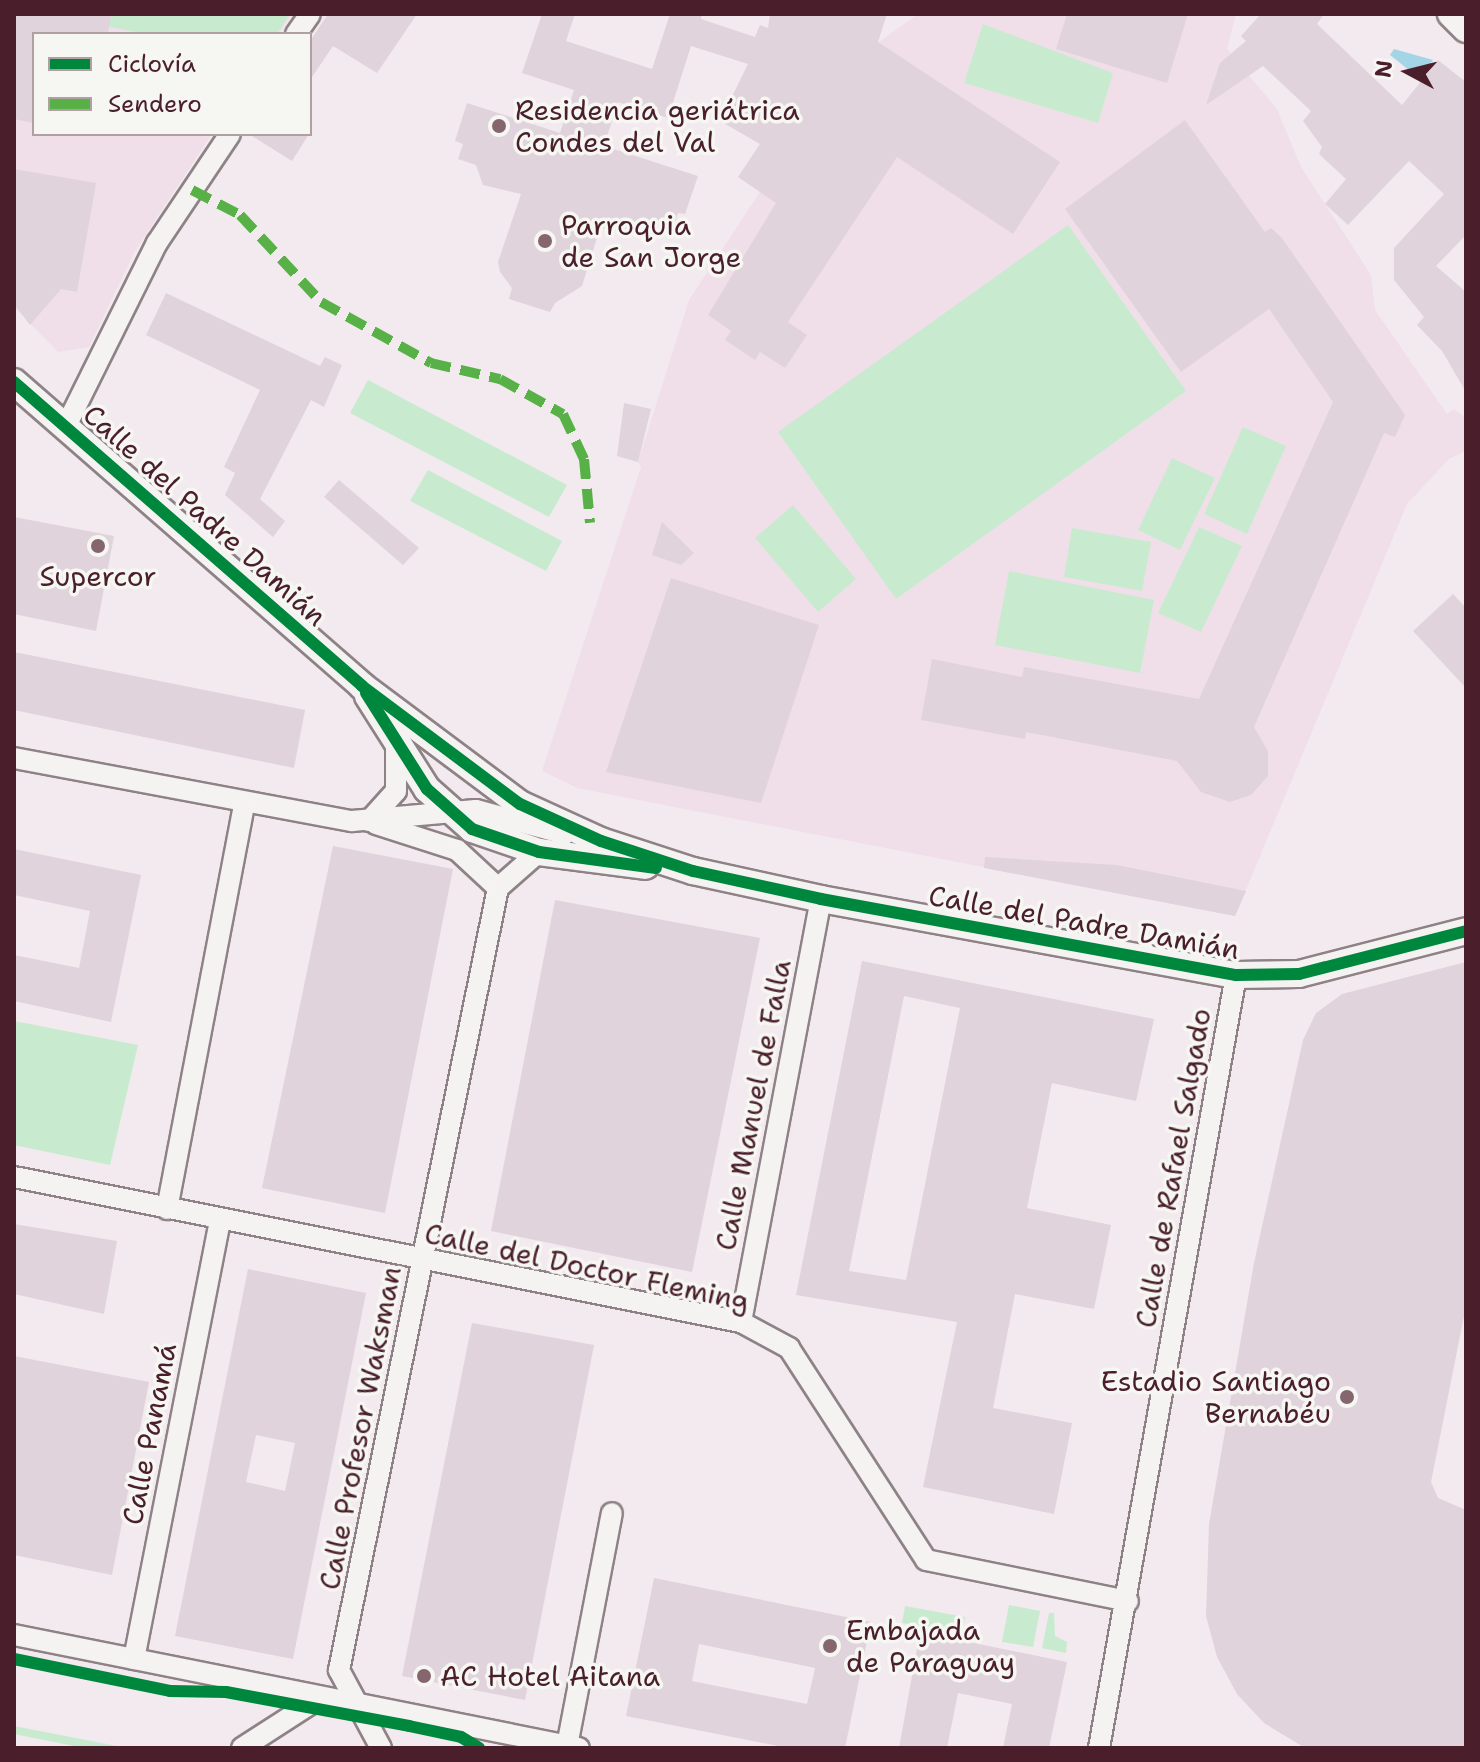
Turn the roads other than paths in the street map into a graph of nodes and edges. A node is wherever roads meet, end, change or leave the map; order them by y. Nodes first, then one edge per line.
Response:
1 (310, 14) edge
2 (1451, 14) edge
3 (1466, 29) edge
4 (297, 32) edge
5 (229, 136) edge
6 (14, 382) edge
7 (67, 424) junction
8 (362, 686) junction
9 (396, 741) junction
10 (14, 758) edge
11 (244, 804) junction
12 (446, 810) junction
13 (368, 822) junction
14 (601, 841) junction
15 (539, 852) junction
16 (693, 871) junction
17 (498, 888) junction
18 (821, 899) junction
19 (1466, 931) edge
20 (1236, 975) junction
21 (14, 1177) edge
22 (167, 1209) junction
23 (220, 1219) junction
24 (422, 1261) junction
25 (741, 1322) junction
26 (612, 1513) dead end
27 (1128, 1601) junction
28 (14, 1635) edge
29 (134, 1659) junction
30 (321, 1697) junction
31 (353, 1702) junction
32 (573, 1747) edge
33 (242, 1748) edge
34 (381, 1748) edge
35 (1099, 1748) edge

1 - 4 street
2 - 3 street
5 - 7 street
6 - 7 street, Calle del Padre Damián
7 - 8 street, Calle del Padre Damián
8 - 9 street, Calle del Padre Damián
8 - 14 street, Calle del Padre Damián
9 - 12 street, Calle del Padre Damián
9 - 13 street
10 - 11 street
11 - 13 street
11 - 22 street
12 - 13 street, Calle del Padre Damián
12 - 14 street, Calle del Padre Damián
12 - 15 street, Calle del Padre Damián
13 - 17 street
14 - 16 street, Calle del Padre Damián
15 - 16 street, Calle del Padre Damián
15 - 17 street
16 - 18 street, Calle del Padre Damián
17 - 24 street, Calle Profesor Waksman
18 - 20 street, Calle del Padre Damián
18 - 25 street, Calle Manuel de Falla
19 - 20 street, Calle del Padre Damián
20 - 27 street, Calle de Rafael Salgado
21 - 22 street, Calle del Doctor Fleming
22 - 23 street, Calle del Doctor Fleming
23 - 24 street, Calle del Doctor Fleming
23 - 29 street, Calle Panamá
24 - 25 street, Calle del Doctor Fleming
24 - 31 street, Calle Profesor Waksman
25 - 27 street, Calle del Doctor Fleming
26 - 32 street
27 - 35 street, Calle de Rafael Salgado
28 - 29 street
29 - 30 street
30 - 31 street
30 - 33 street
31 - 32 street
31 - 34 street, Calle Profesor Waksman

